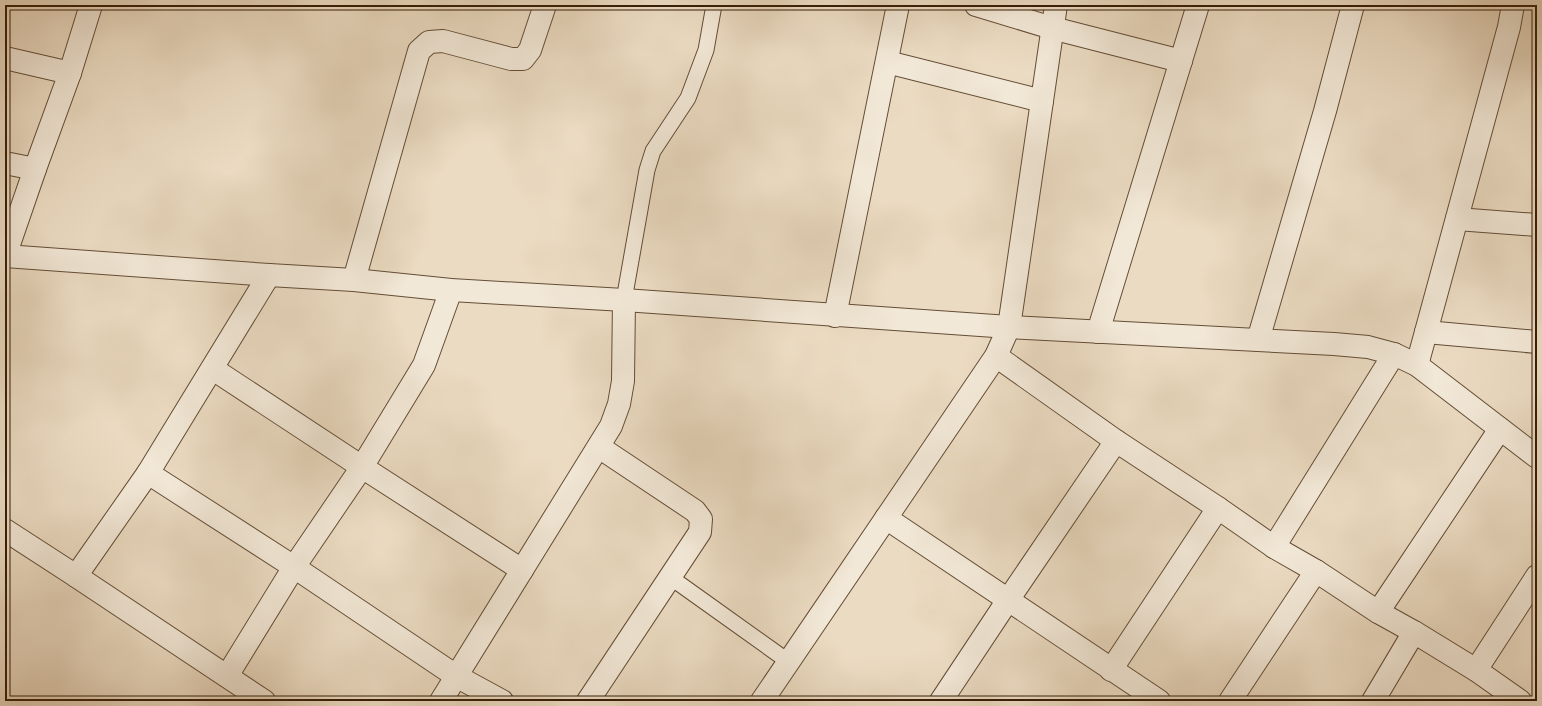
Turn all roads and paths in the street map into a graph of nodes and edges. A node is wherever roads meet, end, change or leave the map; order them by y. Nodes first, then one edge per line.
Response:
1 (92, 5) edge
2 (545, 5) edge
3 (714, 5) edge
4 (898, 5) edge
5 (976, 5) edge
6 (1056, 5) edge
7 (1198, 5) edge
8 (1353, 5) edge
9 (1513, 5) edge
10 (1052, 28) junction
11 (5, 58) edge
12 (1181, 61) junction
13 (886, 62) junction
14 (70, 73) junction
15 (1042, 101) junction
16 (5, 163) edge
17 (35, 169) junction
18 (1456, 219) junction
19 (1537, 225) edge
20 (5, 256) edge
21 (269, 275) junction
22 (354, 280) junction
23 (451, 290) junction
24 (624, 300) junction
25 (835, 316) junction
26 (1009, 327) junction
27 (1098, 332) junction
28 (1426, 332) junction
29 (1258, 340) junction
30 (1537, 342) edge
31 (1394, 354) junction
32 (996, 356) junction
33 (1417, 365) junction
34 (213, 369) junction
35 (1500, 429) junction
36 (1116, 441) junction
37 (599, 447) junction
38 (1537, 457) edge
39 (362, 467) junction
40 (148, 474) junction
41 (1218, 508) junction
42 (886, 518) junction
43 (5, 530) edge
44 (1274, 547) junction
45 (294, 567) junction
46 (522, 570) junction
47 (1316, 571) junction
48 (76, 576) junction
49 (1537, 576) edge
50 (670, 577) junction
51 (1008, 600) junction
52 (1378, 612) junction
53 (1414, 632) junction
54 (789, 662) junction
55 (1111, 670) junction
56 (1476, 670) junction
57 (227, 676) junction
58 (456, 676) junction
59 (264, 701) edge
60 (441, 701) edge
61 (502, 701) edge
62 (588, 701) edge
63 (762, 701) edge
64 (941, 701) edge
65 (1159, 701) edge
66 (1230, 701) edge
67 (1373, 701) edge
68 (1520, 701) edge

1 - 14 street
2 - 22 street
3 - 24 lane
4 - 13 street
5 - 10 street
6 - 10 street
7 - 12 street
8 - 29 street
9 - 18 street
10 - 12 street
10 - 15 street
11 - 14 street
12 - 27 street
13 - 15 street
13 - 25 street
14 - 17 street
15 - 26 street
16 - 17 street
17 - 20 street
18 - 19 street
18 - 28 street
20 - 21 street
21 - 22 street
21 - 34 street
22 - 23 street
23 - 24 street
23 - 39 street
24 - 25 street
24 - 37 street
25 - 26 street
26 - 27 street
26 - 32 street
27 - 29 street
28 - 30 street
28 - 33 street
29 - 31 street
31 - 33 street
31 - 44 street
32 - 36 street
32 - 42 street
33 - 35 street
34 - 39 street
34 - 40 street
35 - 38 street
35 - 52 street
36 - 41 street
36 - 51 street
37 - 46 street
37 - 50 street
39 - 45 street
39 - 46 street
40 - 45 street
40 - 48 street
41 - 44 street
41 - 55 street
42 - 51 street
42 - 54 street
43 - 48 street
44 - 47 street
45 - 57 street
45 - 58 street
46 - 58 street
47 - 52 street
47 - 66 street
48 - 57 street
49 - 56 street
50 - 54 lane
50 - 62 street
51 - 55 street
51 - 64 street
52 - 53 street
53 - 56 street
53 - 67 street
54 - 63 street
55 - 65 street
56 - 68 street
57 - 59 street
58 - 60 street
58 - 61 street

